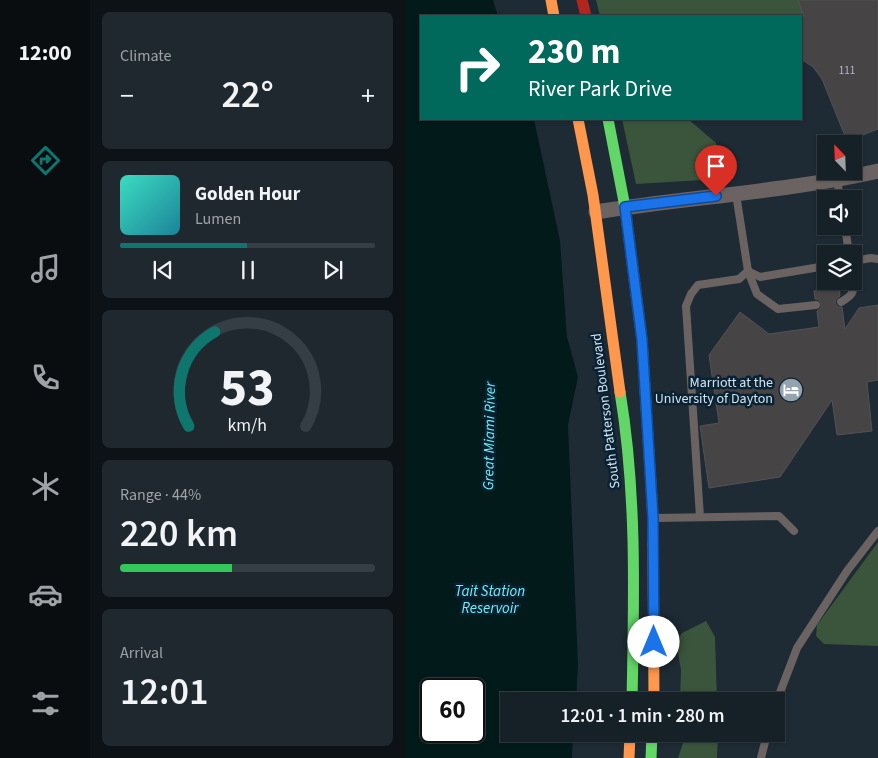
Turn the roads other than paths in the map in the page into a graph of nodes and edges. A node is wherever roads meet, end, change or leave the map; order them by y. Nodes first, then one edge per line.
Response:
1 (551, 0) edge
2 (582, 0) edge
3 (554, 15) edge
4 (586, 15) edge
5 (578, 120) edge
6 (608, 120) edge
7 (878, 171) edge
8 (863, 174) edge
9 (830, 180) edge
10 (736, 194) junction
11 (625, 207) junction
12 (595, 212) junction
13 (878, 259) edge
14 (862, 260) edge
15 (817, 268) edge
16 (748, 271) junction
17 (854, 290) edge
18 (841, 302) dead end
19 (816, 305) dead end
20 (630, 482) junction
21 (700, 517) junction
22 (653, 518) junction
23 (793, 531) dead end
24 (878, 531) edge
25 (632, 692) edge
26 (653, 692) edge
27 (780, 692) edge
28 (630, 742) edge
29 (652, 742) edge
30 (765, 742) edge
31 (629, 758) edge
32 (651, 758) edge
33 (761, 758) edge

1 - 3 main road
2 - 4 main road
5 - 12 main road, South Patterson Boulevard
6 - 11 main road
7 - 8 street
9 - 10 street
10 - 11 street
10 - 16 lane
11 - 12 street
11 - 22 main road
12 - 20 main road, South Patterson Boulevard
13 - 14 lane
15 - 16 lane
16 - 19 lane
16 - 21 lane
17 - 18 lane
20 - 22 lane
20 - 25 main road, South Patterson Boulevard
21 - 22 lane
21 - 23 lane
22 - 26 main road
24 - 27 lane
28 - 31 main road
29 - 32 main road
30 - 33 lane

